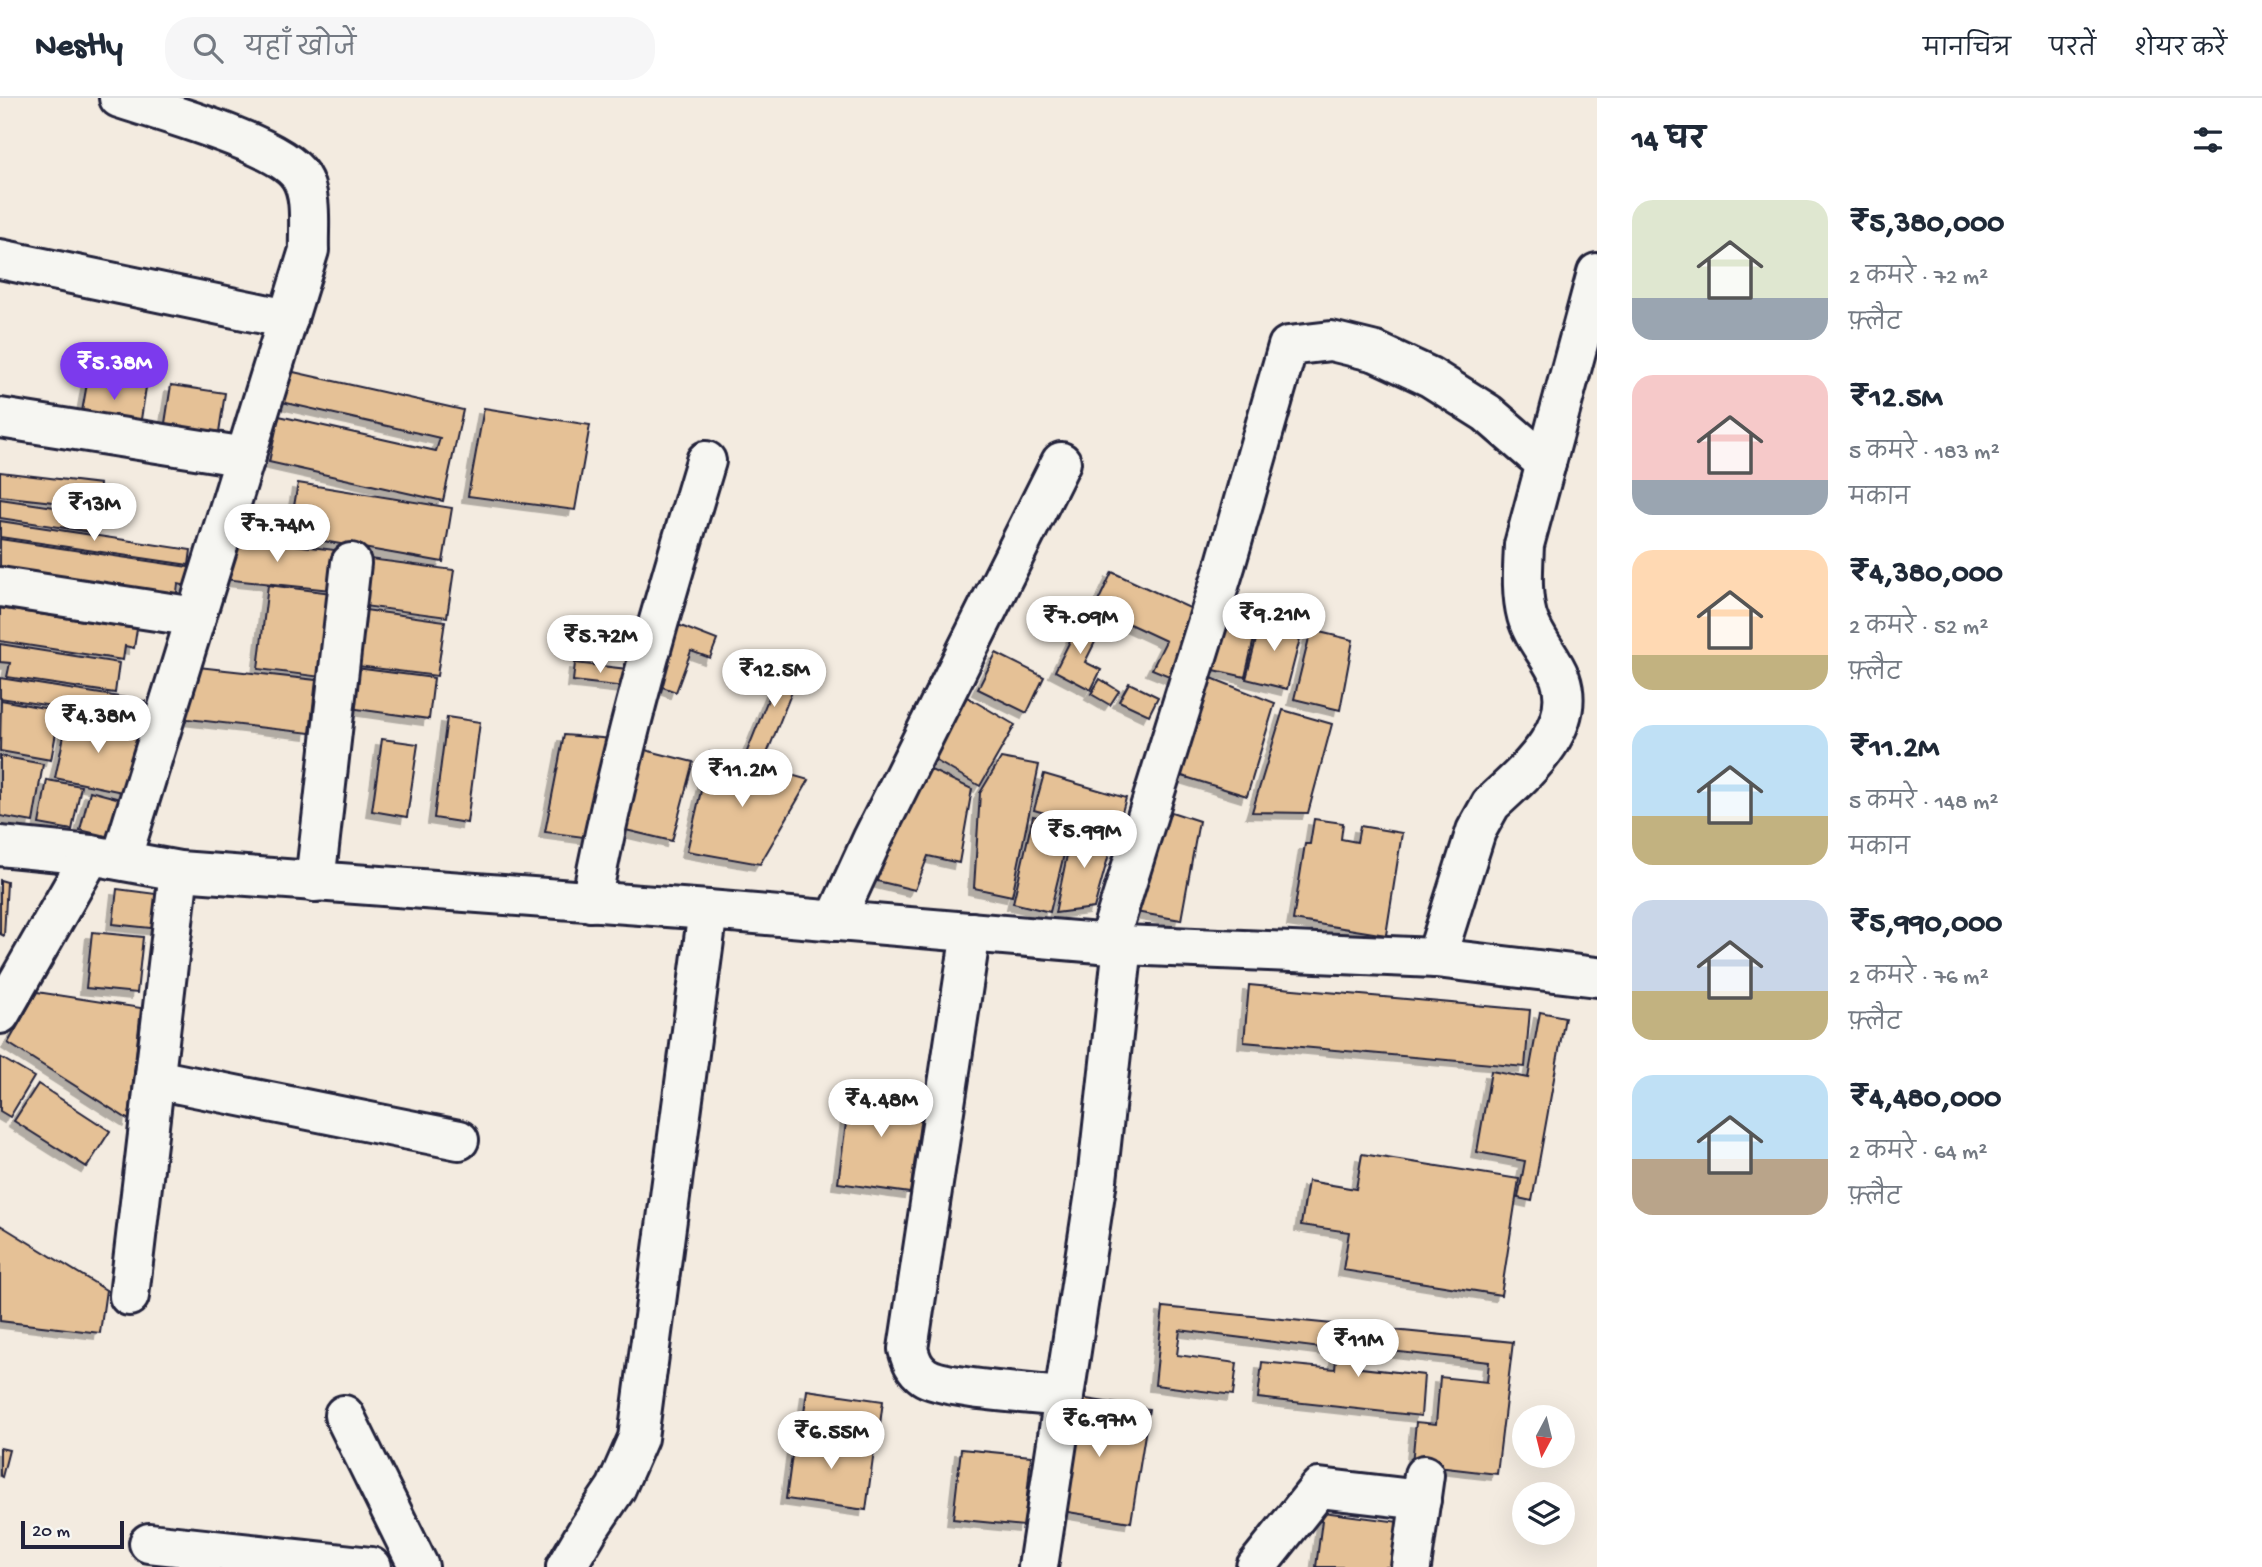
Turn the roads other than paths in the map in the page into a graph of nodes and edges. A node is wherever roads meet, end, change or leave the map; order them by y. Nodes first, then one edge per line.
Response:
1 (119, 98) edge
2 (0, 259) edge
3 (1597, 273) edge
4 (288, 319) junction
5 (0, 418) edge
6 (246, 457) junction
7 (706, 461) dead end
8 (1061, 462) dead end
9 (1546, 464) junction
10 (351, 563) dead end
11 (0, 587) edge
12 (196, 617) junction
13 (0, 846) edge
14 (106, 857) junction
15 (179, 872) junction
16 (315, 882) junction
17 (591, 902) junction
18 (708, 910) junction
19 (835, 920) junction
20 (971, 932) junction
21 (1116, 944) junction
22 (1436, 958) junction
23 (1597, 977) edge
24 (0, 1014) edge
25 (155, 1079) junction
26 (459, 1140) dead end
27 (129, 1296) dead end
28 (1064, 1397) junction
29 (344, 1415) dead end
30 (149, 1543) dead end
31 (371, 1567) edge
32 (419, 1567) edge
33 (566, 1567) edge
34 (1038, 1567) edge
35 (1256, 1567) edge
36 (1411, 1567) edge

1 - 4 street
2 - 4 street
3 - 9 street
4 - 6 street
5 - 6 street
6 - 12 street
7 - 17 street
8 - 19 street
9 - 21 street
9 - 22 street
10 - 16 street
11 - 12 street
12 - 14 street
13 - 14 street
14 - 15 street
14 - 24 street
15 - 16 street
15 - 25 street
16 - 17 street
17 - 18 street
18 - 19 street
18 - 33 street
19 - 20 street
20 - 21 street
20 - 28 street
21 - 22 street
21 - 28 street
22 - 23 street
25 - 26 street
25 - 27 street
28 - 34 street
29 - 32 street
30 - 31 street
35 - 36 street

